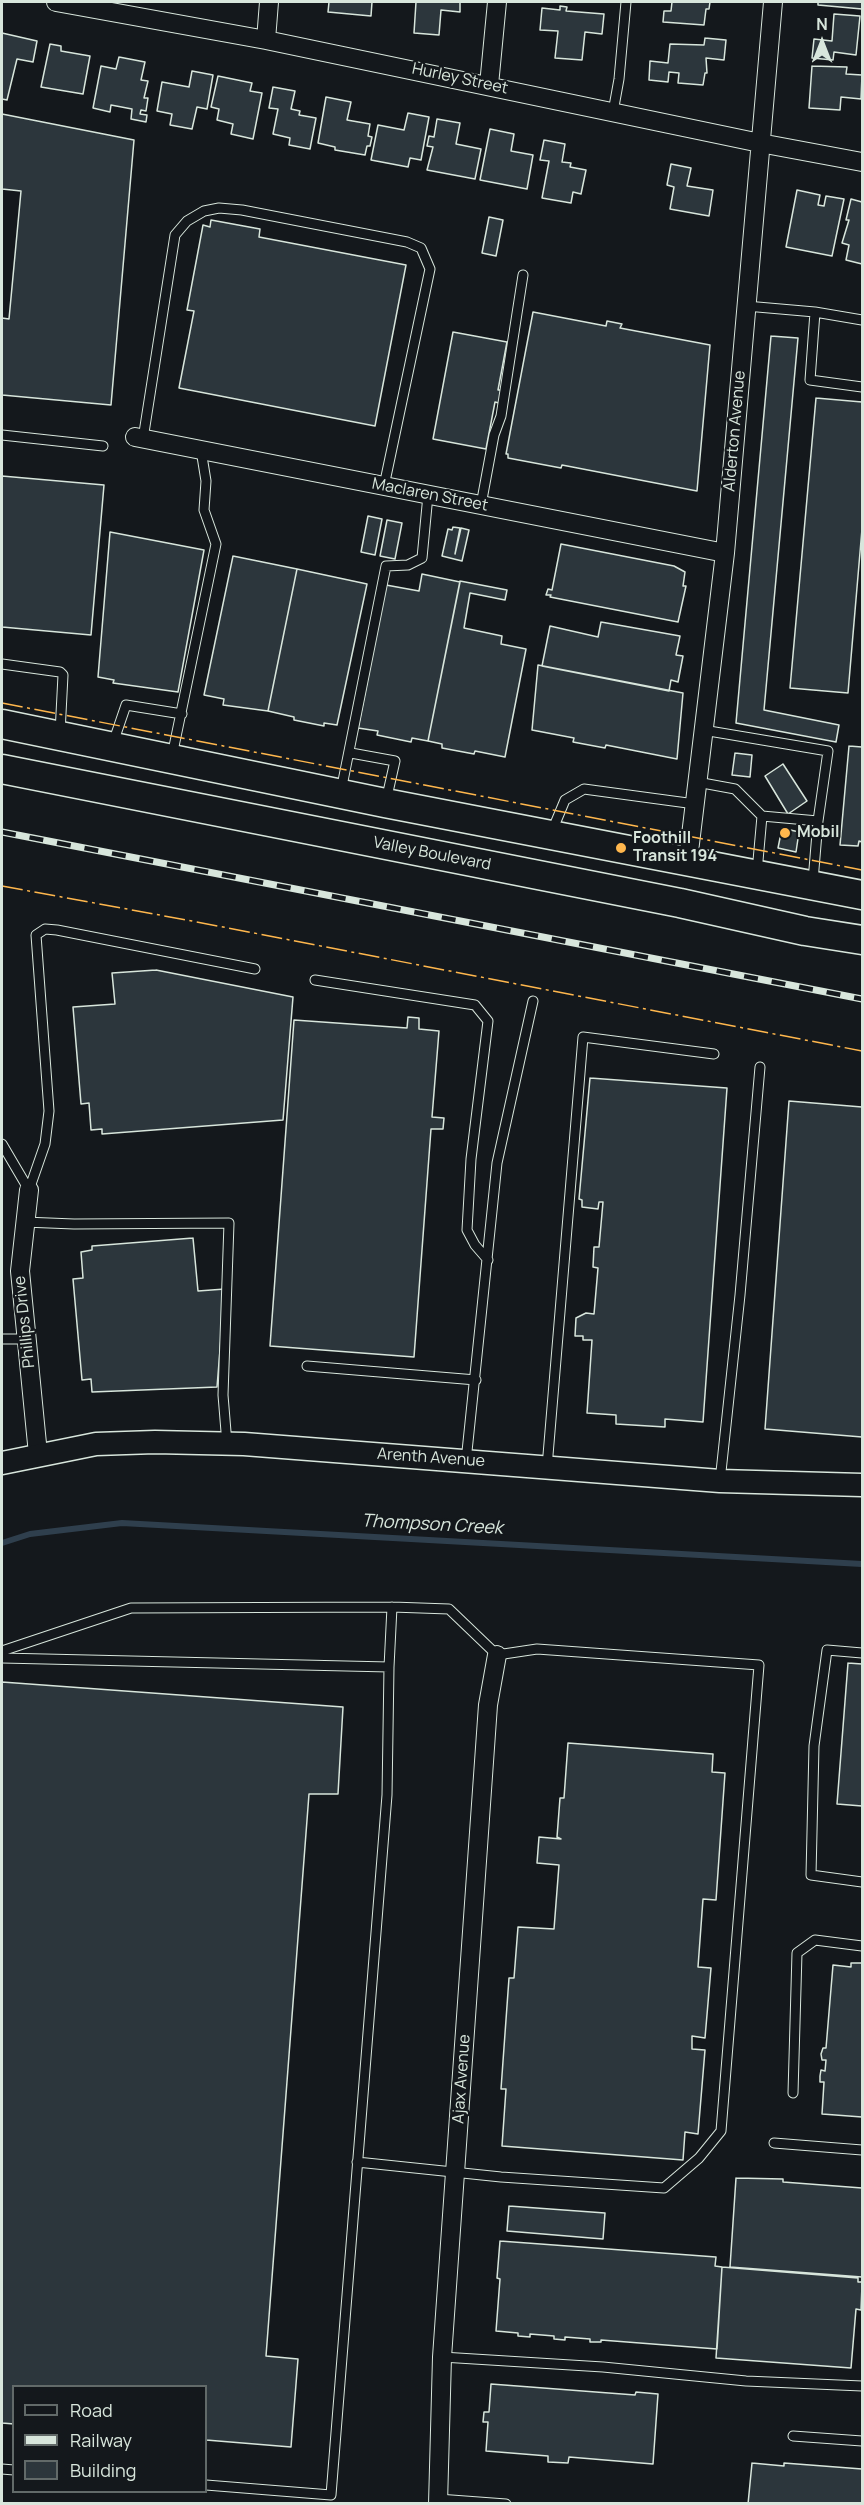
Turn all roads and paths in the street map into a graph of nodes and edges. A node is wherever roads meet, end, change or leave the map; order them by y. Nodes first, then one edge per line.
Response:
1 (56, 2) edge
2 (269, 2) edge
3 (497, 2) edge
4 (626, 2) edge
5 (773, 2) edge
6 (266, 40) junction
7 (489, 85) junction
8 (613, 112) junction
9 (760, 143) junction
10 (862, 162) edge
11 (523, 275) dead end
12 (746, 306) junction
13 (815, 312) junction
14 (862, 320) edge
15 (862, 387) edge
16 (2, 435) edge
17 (139, 438) joint
18 (103, 446) dead end
19 (201, 450) junction
20 (384, 486) junction
21 (428, 495) junction
22 (481, 505) junction
23 (725, 553) junction
24 (2, 664) edge
25 (182, 714) junction
26 (2, 724) edge
27 (704, 730) junction
28 (60, 735) junction
29 (112, 747) junction
30 (351, 753) junction
31 (171, 760) junction
32 (2, 769) edge
33 (697, 782) junction
34 (341, 793) junction
35 (385, 804) junction
36 (695, 804) junction
37 (762, 816) junction
38 (818, 821) junction
39 (551, 834) junction
40 (688, 860) junction
41 (757, 874) junction
42 (812, 886) junction
43 (862, 895) edge
44 (680, 903) junction
45 (862, 940) edge
46 (255, 969) dead end
47 (315, 980) dead end
48 (533, 1001) dead end
49 (714, 1054) dead end
50 (760, 1067) dead end
51 (2, 1144) edge
52 (29, 1190) junction
53 (24, 1222) junction
54 (488, 1260) junction
55 (2, 1339) edge
56 (28, 1339) junction
57 (307, 1366) dead end
58 (476, 1380) junction
59 (227, 1444) junction
60 (38, 1455) junction
61 (466, 1461) junction
62 (2, 1463) edge
63 (547, 1467) junction
64 (720, 1481) junction
65 (862, 1485) edge
66 (392, 1607) junction
67 (2, 1652) edge
68 (862, 1653) edge
69 (497, 1655) junction
70 (2, 1658) edge
71 (389, 1666) junction
72 (862, 1882) edge
73 (862, 1946) edge
74 (793, 2093) dead end
75 (774, 2143) dead end
76 (862, 2150) edge
77 (357, 2162) junction
78 (455, 2171) junction
79 (442, 2356) junction
80 (862, 2386) edge
81 (794, 2436) dead end
82 (862, 2441) edge
83 (207, 2485) edge
84 (438, 2501) edge
85 (506, 2504) edge

1 - 6 street, Hurley Street
2 - 6 street
3 - 7 street
4 - 8 lane
5 - 9 street, Alderton Avenue
6 - 7 street, Hurley Street
7 - 8 street, Hurley Street
8 - 9 street, Hurley Street
9 - 10 street, Hurley Street
9 - 12 street, Alderton Avenue
11 - 22 lane
12 - 13 lane
12 - 23 street, Alderton Avenue
13 - 14 lane
13 - 15 lane
16 - 18 lane
17 - 19 street, Maclaren Street
17 - 20 lane
19 - 20 street, Maclaren Street
19 - 25 lane
20 - 21 street, Maclaren Street
21 - 22 street, Maclaren Street
21 - 30 lane
22 - 23 street, Maclaren Street
23 - 27 street, Alderton Avenue
24 - 28 lane
25 - 29 lane
25 - 31 lane
26 - 28 main road
27 - 33 street, Alderton Avenue
27 - 38 lane
28 - 29 main road
29 - 31 main road
30 - 34 lane
30 - 35 lane
31 - 34 main road
32 - 44 main road, Valley Boulevard
33 - 36 street, Alderton Avenue
33 - 37 lane
34 - 35 main road
35 - 39 main road
36 - 39 lane
36 - 40 street, Alderton Avenue
37 - 38 lane
37 - 41 lane
38 - 42 lane
39 - 40 main road
40 - 41 main road
40 - 44 main road
41 - 42 main road
42 - 43 main road
44 - 45 main road, Valley Boulevard
46 - 52 lane
47 - 54 lane
48 - 54 lane
49 - 63 lane
50 - 64 lane
51 - 52 lane
52 - 53 street, Phillips Drive
53 - 56 street, Phillips Drive
53 - 59 lane
54 - 58 lane
55 - 56 lane
56 - 60 street, Phillips Drive
57 - 58 lane
58 - 61 lane
59 - 60 street, Arenth Avenue
59 - 61 street, Arenth Avenue
60 - 62 street, Arenth Avenue
61 - 63 street, Arenth Avenue
63 - 64 street, Arenth Avenue
64 - 65 street, Arenth Avenue
66 - 67 lane
66 - 69 lane
66 - 71 lane
68 - 72 lane
69 - 78 street, Ajax Avenue
69 - 78 lane
70 - 71 lane
71 - 77 lane
73 - 74 lane
75 - 76 lane
77 - 78 lane
77 - 83 lane
78 - 79 street, Ajax Avenue
79 - 80 lane
79 - 84 street, Ajax Avenue
81 - 82 lane
84 - 85 lane

